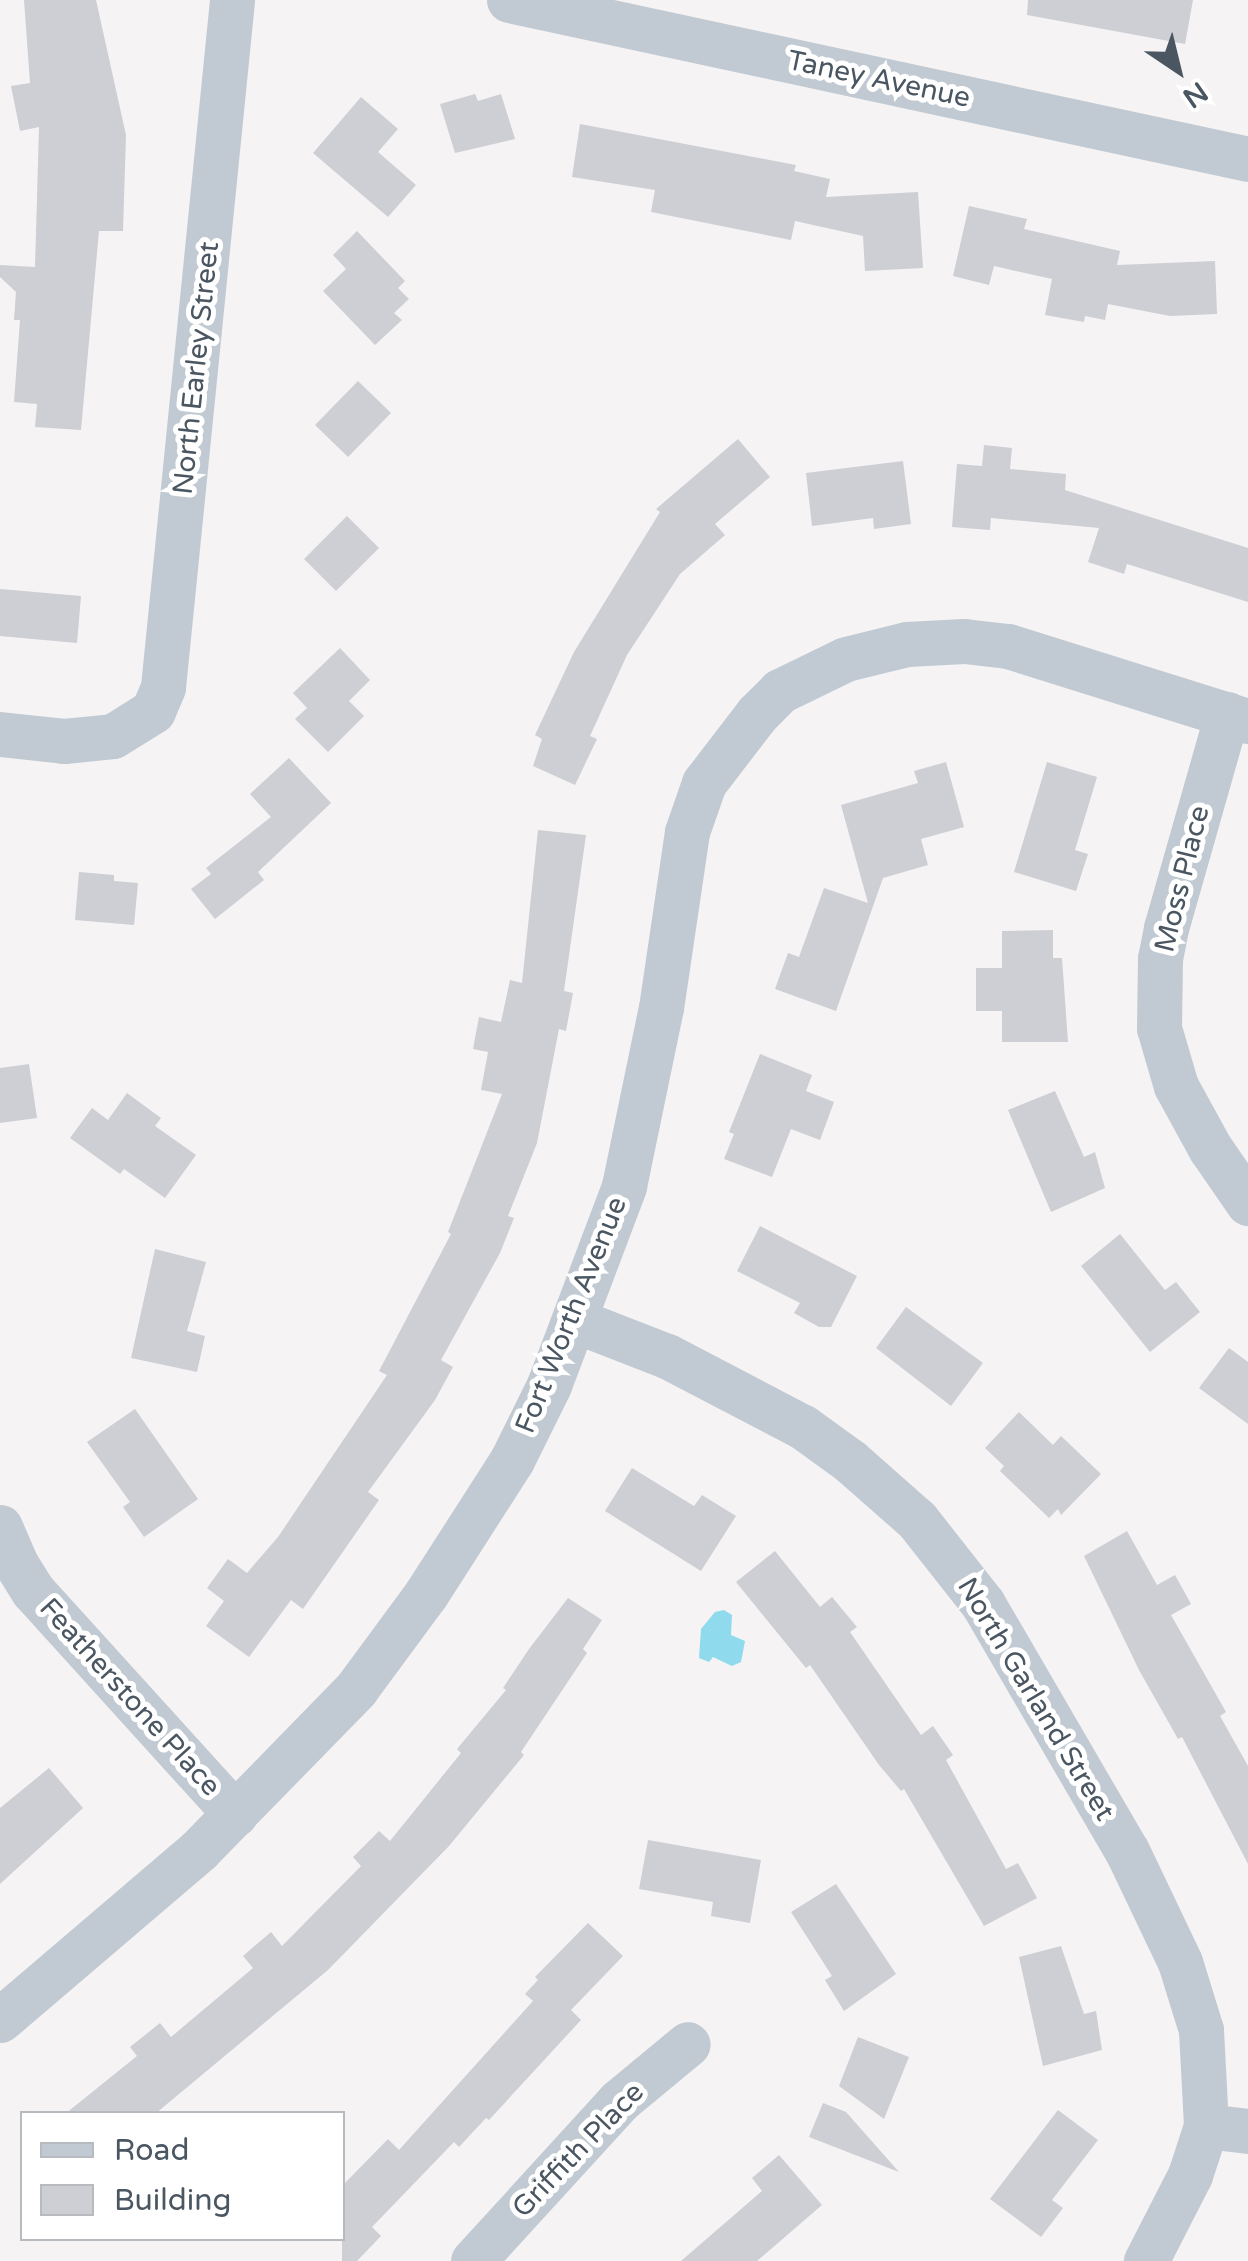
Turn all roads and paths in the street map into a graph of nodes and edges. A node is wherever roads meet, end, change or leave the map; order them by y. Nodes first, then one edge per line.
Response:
1 (232, 0) edge
2 (509, 0) edge
3 (1248, 158) edge
4 (1237, 718) edge
5 (0, 734) edge
6 (1248, 1204) edge
7 (574, 1320) junction
8 (0, 1527) edge
9 (235, 1814) junction
10 (0, 2020) edge
11 (688, 2044) dead end
12 (1227, 2129) edge
13 (473, 2261) edge
14 (1146, 2261) edge

1 - 5 street, North Earley Street
2 - 3 street, Taney Avenue
4 - 6 street, Moss Place
4 - 7 street, Fort Worth Avenue
7 - 9 street, Fort Worth Avenue
7 - 12 street, North Garland Street
8 - 9 street, Featherstone Place
9 - 10 street, Fort Worth Avenue
11 - 13 street, Griffith Place
12 - 14 street, North Garland Street

